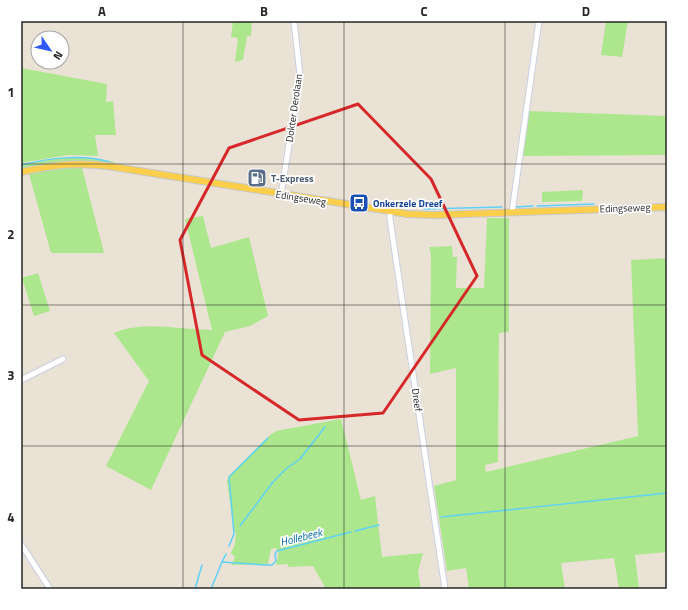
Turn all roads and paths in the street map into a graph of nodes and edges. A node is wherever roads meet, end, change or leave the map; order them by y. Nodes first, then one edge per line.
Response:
1 (294, 21) edge
2 (539, 21) edge
3 (21, 172) edge
4 (281, 195) junction
5 (667, 207) edge
6 (390, 211) junction
7 (512, 212) junction
8 (63, 359) dead end
9 (21, 380) edge
10 (21, 544) edge
11 (50, 589) edge
12 (445, 589) edge

1 - 4 street, Dokter Derolaan
2 - 7 street
3 - 4 main road, Edingseweg
4 - 6 main road, Edingseweg
5 - 7 main road, Edingseweg
6 - 7 main road, Edingseweg
6 - 12 street, Dreef
8 - 9 street
10 - 11 street

